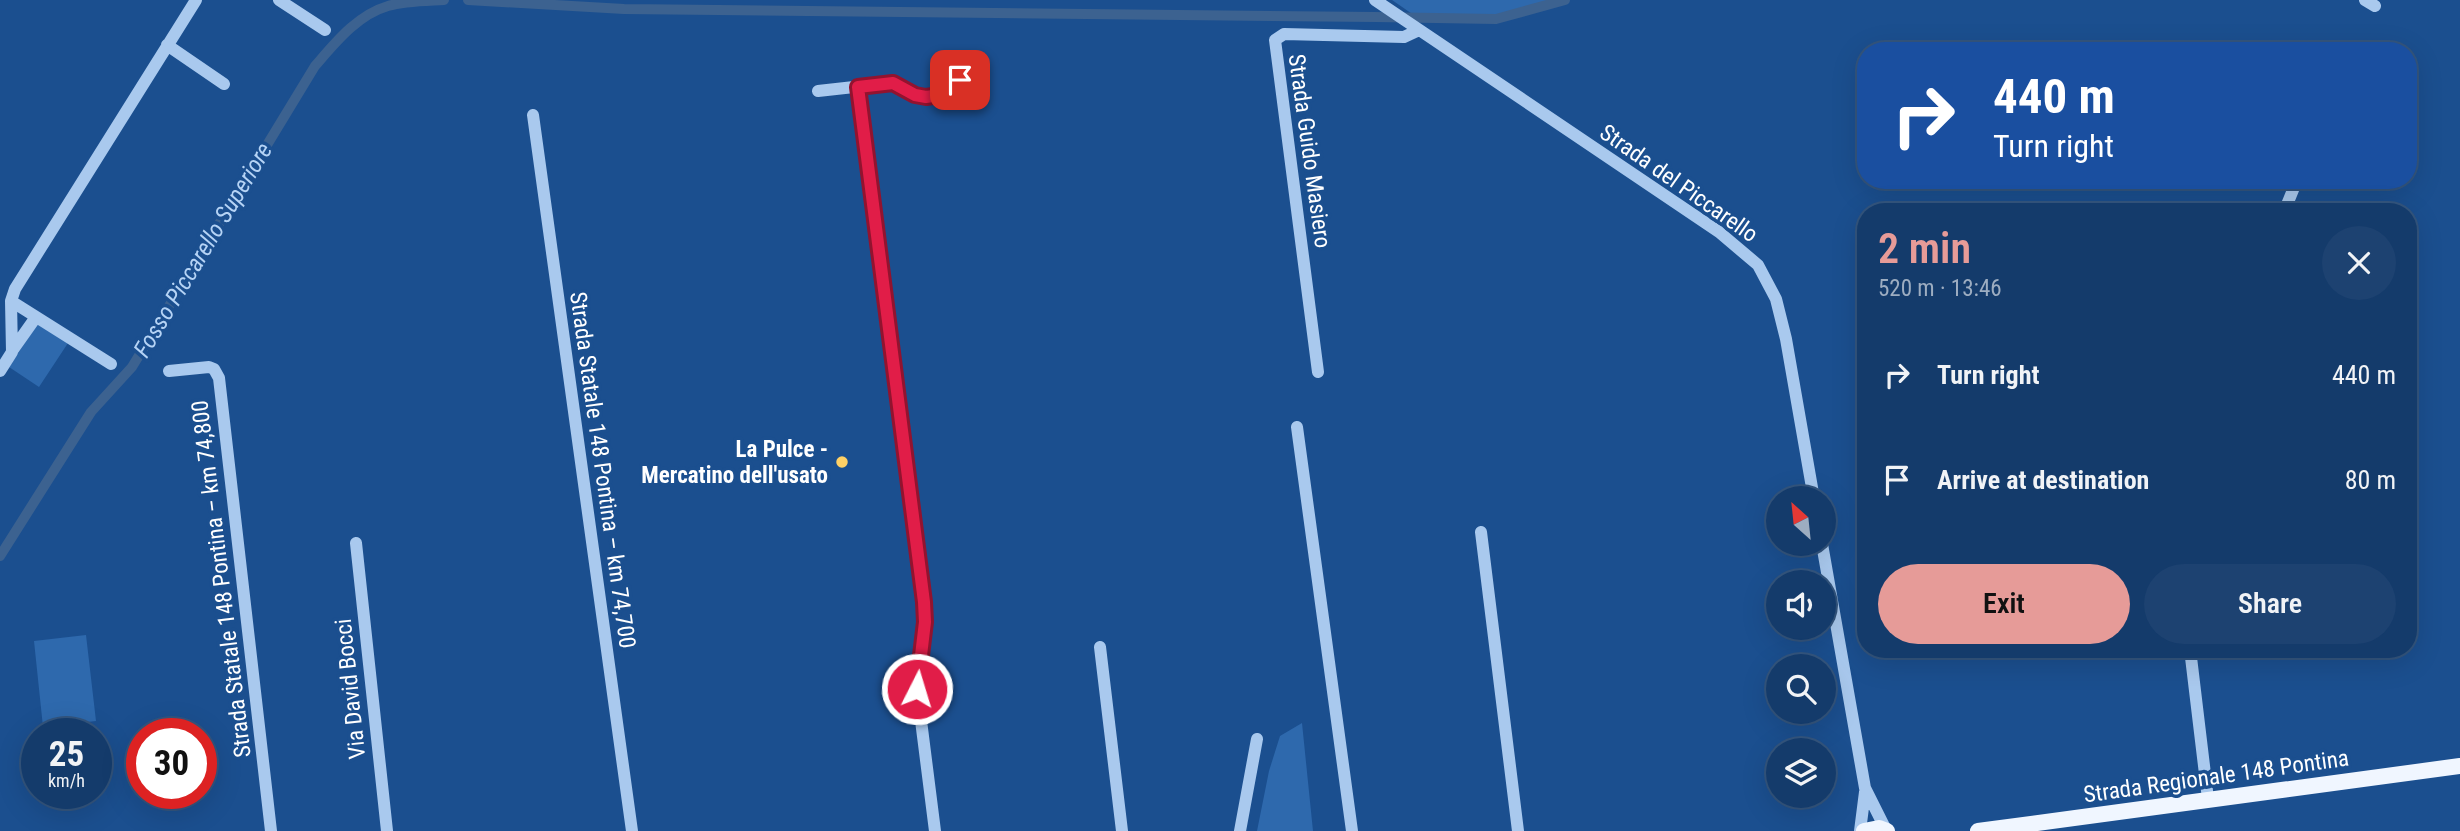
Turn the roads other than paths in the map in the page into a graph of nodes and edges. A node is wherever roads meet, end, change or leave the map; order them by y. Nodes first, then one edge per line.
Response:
1 (195, 0) edge
2 (279, 0) edge
3 (1379, 3) edge
4 (325, 30) dead end
5 (1419, 30) junction
6 (167, 45) junction
7 (958, 58) dead end
8 (224, 84) dead end
9 (858, 87) junction
10 (818, 92) dead end
11 (533, 116) dead end
12 (11, 301) junction
13 (36, 317) junction
14 (12, 352) junction
15 (111, 364) dead end
16 (0, 371) edge
17 (169, 371) dead end
18 (1318, 372) dead end
19 (1297, 427) dead end
20 (1812, 486) edge
21 (1481, 532) dead end
22 (356, 543) dead end
23 (1824, 556) edge
24 (1100, 647) dead end
25 (2191, 658) edge
26 (1257, 739) dead end
27 (2460, 766) edge
28 (2460, 776) edge
29 (1865, 788) junction
30 (2208, 799) junction
31 (1886, 830) edge
32 (271, 831) edge
33 (387, 831) edge
34 (632, 831) edge
35 (935, 831) edge
36 (1122, 831) edge
37 (1240, 831) edge
38 (1352, 831) edge
39 (1518, 831) edge
40 (1862, 831) edge
41 (1978, 831) edge
42 (2046, 831) edge

1 - 6 street
2 - 4 street
3 - 5 street, Strada del Piccarello
5 - 18 street, Strada Guido Masiero
5 - 20 street, Strada del Piccarello
6 - 8 street
6 - 12 street
7 - 9 street
9 - 10 street
9 - 35 street
11 - 34 street, Strada Statale 148 Pontina – km 74,700
12 - 13 street
12 - 14 street
13 - 14 street
13 - 15 street
14 - 16 street
17 - 32 street, Strada Statale 148 Pontina – km 74,800
19 - 38 street
21 - 39 street
22 - 33 street, Via David Bocci
23 - 29 street
24 - 36 street
25 - 30 street
26 - 37 street
27 - 30 main road, Strada Regionale 148 Pontina
28 - 42 main road, Strada Regionale 148 Pontina
29 - 31 street
29 - 40 street
30 - 41 main road, Strada Regionale 148 Pontina
31 - 40 main road

